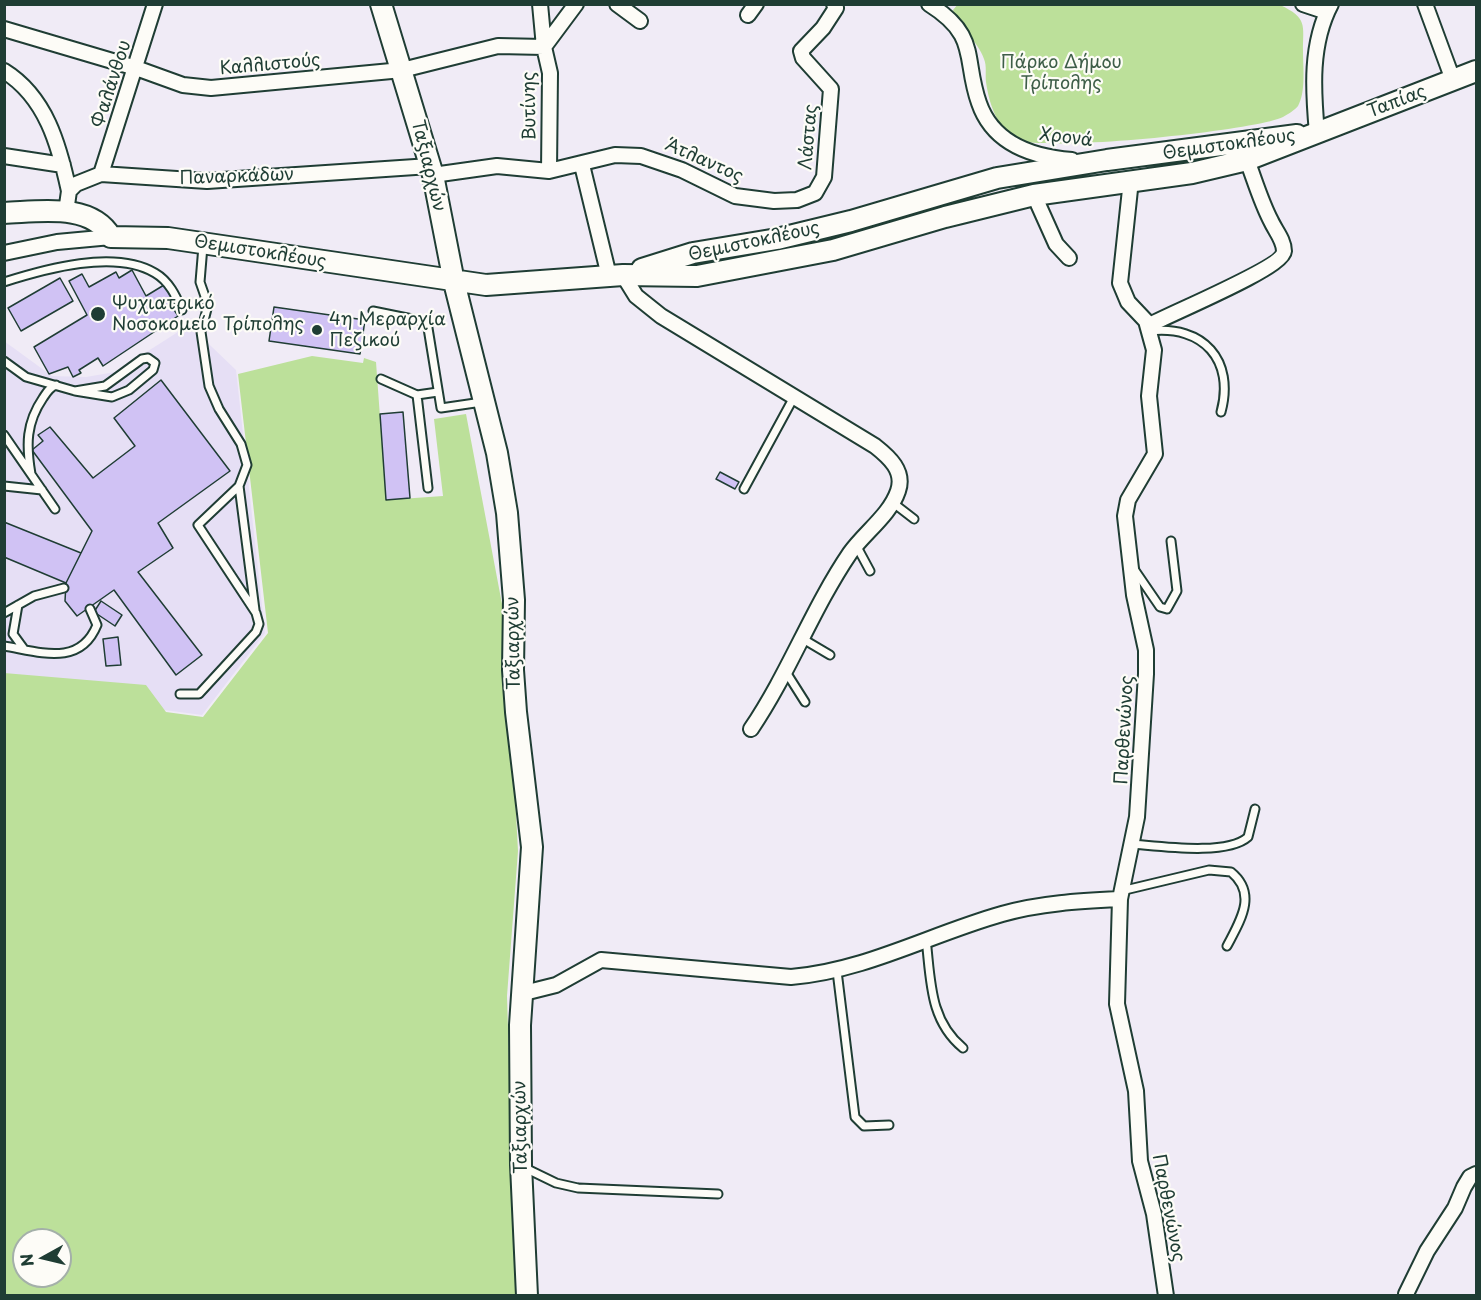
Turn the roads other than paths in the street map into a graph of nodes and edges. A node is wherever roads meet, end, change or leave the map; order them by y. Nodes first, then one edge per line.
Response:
1 (155, 4) edge
2 (381, 4) edge
3 (540, 4) edge
4 (576, 4) edge
5 (617, 4) edge
6 (834, 4) edge
7 (929, 4) edge
8 (1304, 4) edge
9 (1425, 4) edge
10 (1329, 8) edge
11 (640, 21) dead end
12 (4, 29) edge
13 (544, 47) junction
14 (136, 68) junction
15 (402, 70) junction
16 (4, 71) edge
17 (1476, 71) edge
18 (1453, 80) junction
19 (1317, 133) junction
20 (4, 156) edge
21 (1107, 160) junction
22 (1247, 160) junction
23 (63, 165) junction
24 (582, 165) junction
25 (432, 170) junction
26 (549, 171) junction
27 (101, 174) junction
28 (1131, 180) junction
29 (818, 190) joint
30 (69, 191) junction
31 (1034, 195) junction
32 (66, 212) junction
33 (4, 213) edge
34 (111, 237) junction
35 (203, 243) junction
36 (4, 253) edge
37 (1069, 258) dead end
38 (616, 275) junction
39 (4, 282) edge
40 (454, 282) junction
41 (182, 310) dead end
42 (373, 311) dead end
43 (1149, 328) junction
44 (4, 361) edge
45 (381, 379) dead end
46 (56, 385) junction
47 (75, 391) junction
48 (438, 392) junction
49 (417, 395) junction
50 (794, 397) junction
51 (485, 402) junction
52 (1221, 412) dead end
53 (4, 435) edge
54 (31, 474) junction
55 (4, 486) edge
56 (239, 486) junction
57 (428, 488) dead end
58 (744, 489) dead end
59 (42, 490) junction
60 (891, 502) junction
61 (55, 509) dead end
62 (914, 519) dead end
63 (1172, 541) dead end
64 (856, 545) junction
65 (1131, 564) junction
66 (870, 571) dead end
67 (64, 588) dead end
68 (18, 605) junction
69 (90, 609) dead end
70 (4, 613) edge
71 (256, 613) junction
72 (803, 639) junction
73 (4, 646) edge
74 (24, 650) junction
75 (830, 655) dead end
76 (786, 672) junction
77 (180, 694) dead end
78 (805, 702) dead end
79 (751, 729) dead end
80 (1255, 809) dead end
81 (1131, 844) junction
82 (1121, 895) junction
83 (926, 939) junction
84 (1227, 946) dead end
85 (837, 970) junction
86 (520, 994) junction
87 (963, 1048) dead end
88 (889, 1125) dead end
89 (521, 1166) junction
90 (1476, 1174) edge
91 (718, 1194) dead end
92 (1406, 1294) dead end
93 (527, 1296) edge
94 (1166, 1296) edge

1 - 14 street, Φαλάνθου
2 - 15 street, Ταξιαρχών
3 - 13 street, Βυτίνης
4 - 13 street
5 - 11 street
6 - 29 street, Λάστας
7 - 21 street, Χρονά
8 - 10 street
9 - 18 street
10 - 19 street
12 - 14 street, Καλλιστούς
13 - 15 street, Καλλιστούς
13 - 26 street, Βυτίνης
14 - 15 street, Καλλιστούς
14 - 27 street, Φαλάνθου
15 - 25 street, Ταξιαρχών
16 - 23 street
17 - 18 street, Ταπίας
18 - 19 street, Ταπίας
19 - 21 street, Θεμιστοκλέους
19 - 22 street, Θεμιστοκλέους
20 - 23 street
21 - 38 street, Θεμιστοκλέους
22 - 28 street, Θεμιστοκλέους
22 - 43 street
23 - 30 street
24 - 26 street, Άτλαντος
24 - 29 street, Άτλαντος
24 - 38 street
25 - 26 street, Άτλαντος
25 - 27 street, Παναρκάδων
25 - 40 street, Ταξιαρχών
27 - 30 street, Παναρκάδων
28 - 31 street, Θεμιστοκλέους
28 - 43 street
30 - 32 street
31 - 37 street
31 - 38 street, Θεμιστοκλέους
32 - 33 street
32 - 34 street
34 - 35 street, Θεμιστοκλέους
34 - 36 street, Θεμιστοκλέους
35 - 40 street, Θεμιστοκλέους
35 - 56 lane
38 - 40 street, Θεμιστοκλέους
38 - 50 street
39 - 41 lane
40 - 51 street, Ταξιαρχών
42 - 48 lane
43 - 52 lane
43 - 65 street, Παρθενώνος
44 - 46 lane
45 - 49 lane
46 - 47 lane
46 - 54 lane
47 - 47 lane
48 - 49 lane
48 - 51 lane
49 - 57 lane
50 - 58 lane
50 - 60 street
51 - 86 street, Ταξιαρχών
53 - 54 lane
54 - 59 lane
55 - 59 lane
56 - 71 lane
56 - 71 lane
59 - 61 lane
60 - 62 lane
60 - 64 street
63 - 65 lane
64 - 66 lane
64 - 72 street
65 - 81 street, Παρθενώνος
67 - 68 lane
68 - 70 lane
68 - 74 lane
69 - 74 lane
71 - 77 lane
72 - 75 lane
72 - 76 street
73 - 74 lane
76 - 78 lane
76 - 79 street
80 - 81 lane
81 - 82 street, Παρθενώνος
82 - 83 street
82 - 84 lane
82 - 94 street, Παρθενώνος
83 - 85 street
83 - 87 lane
85 - 86 street
85 - 88 lane
86 - 89 street, Ταξιαρχών
89 - 91 lane
89 - 93 street, Ταξιαρχών
90 - 92 street

